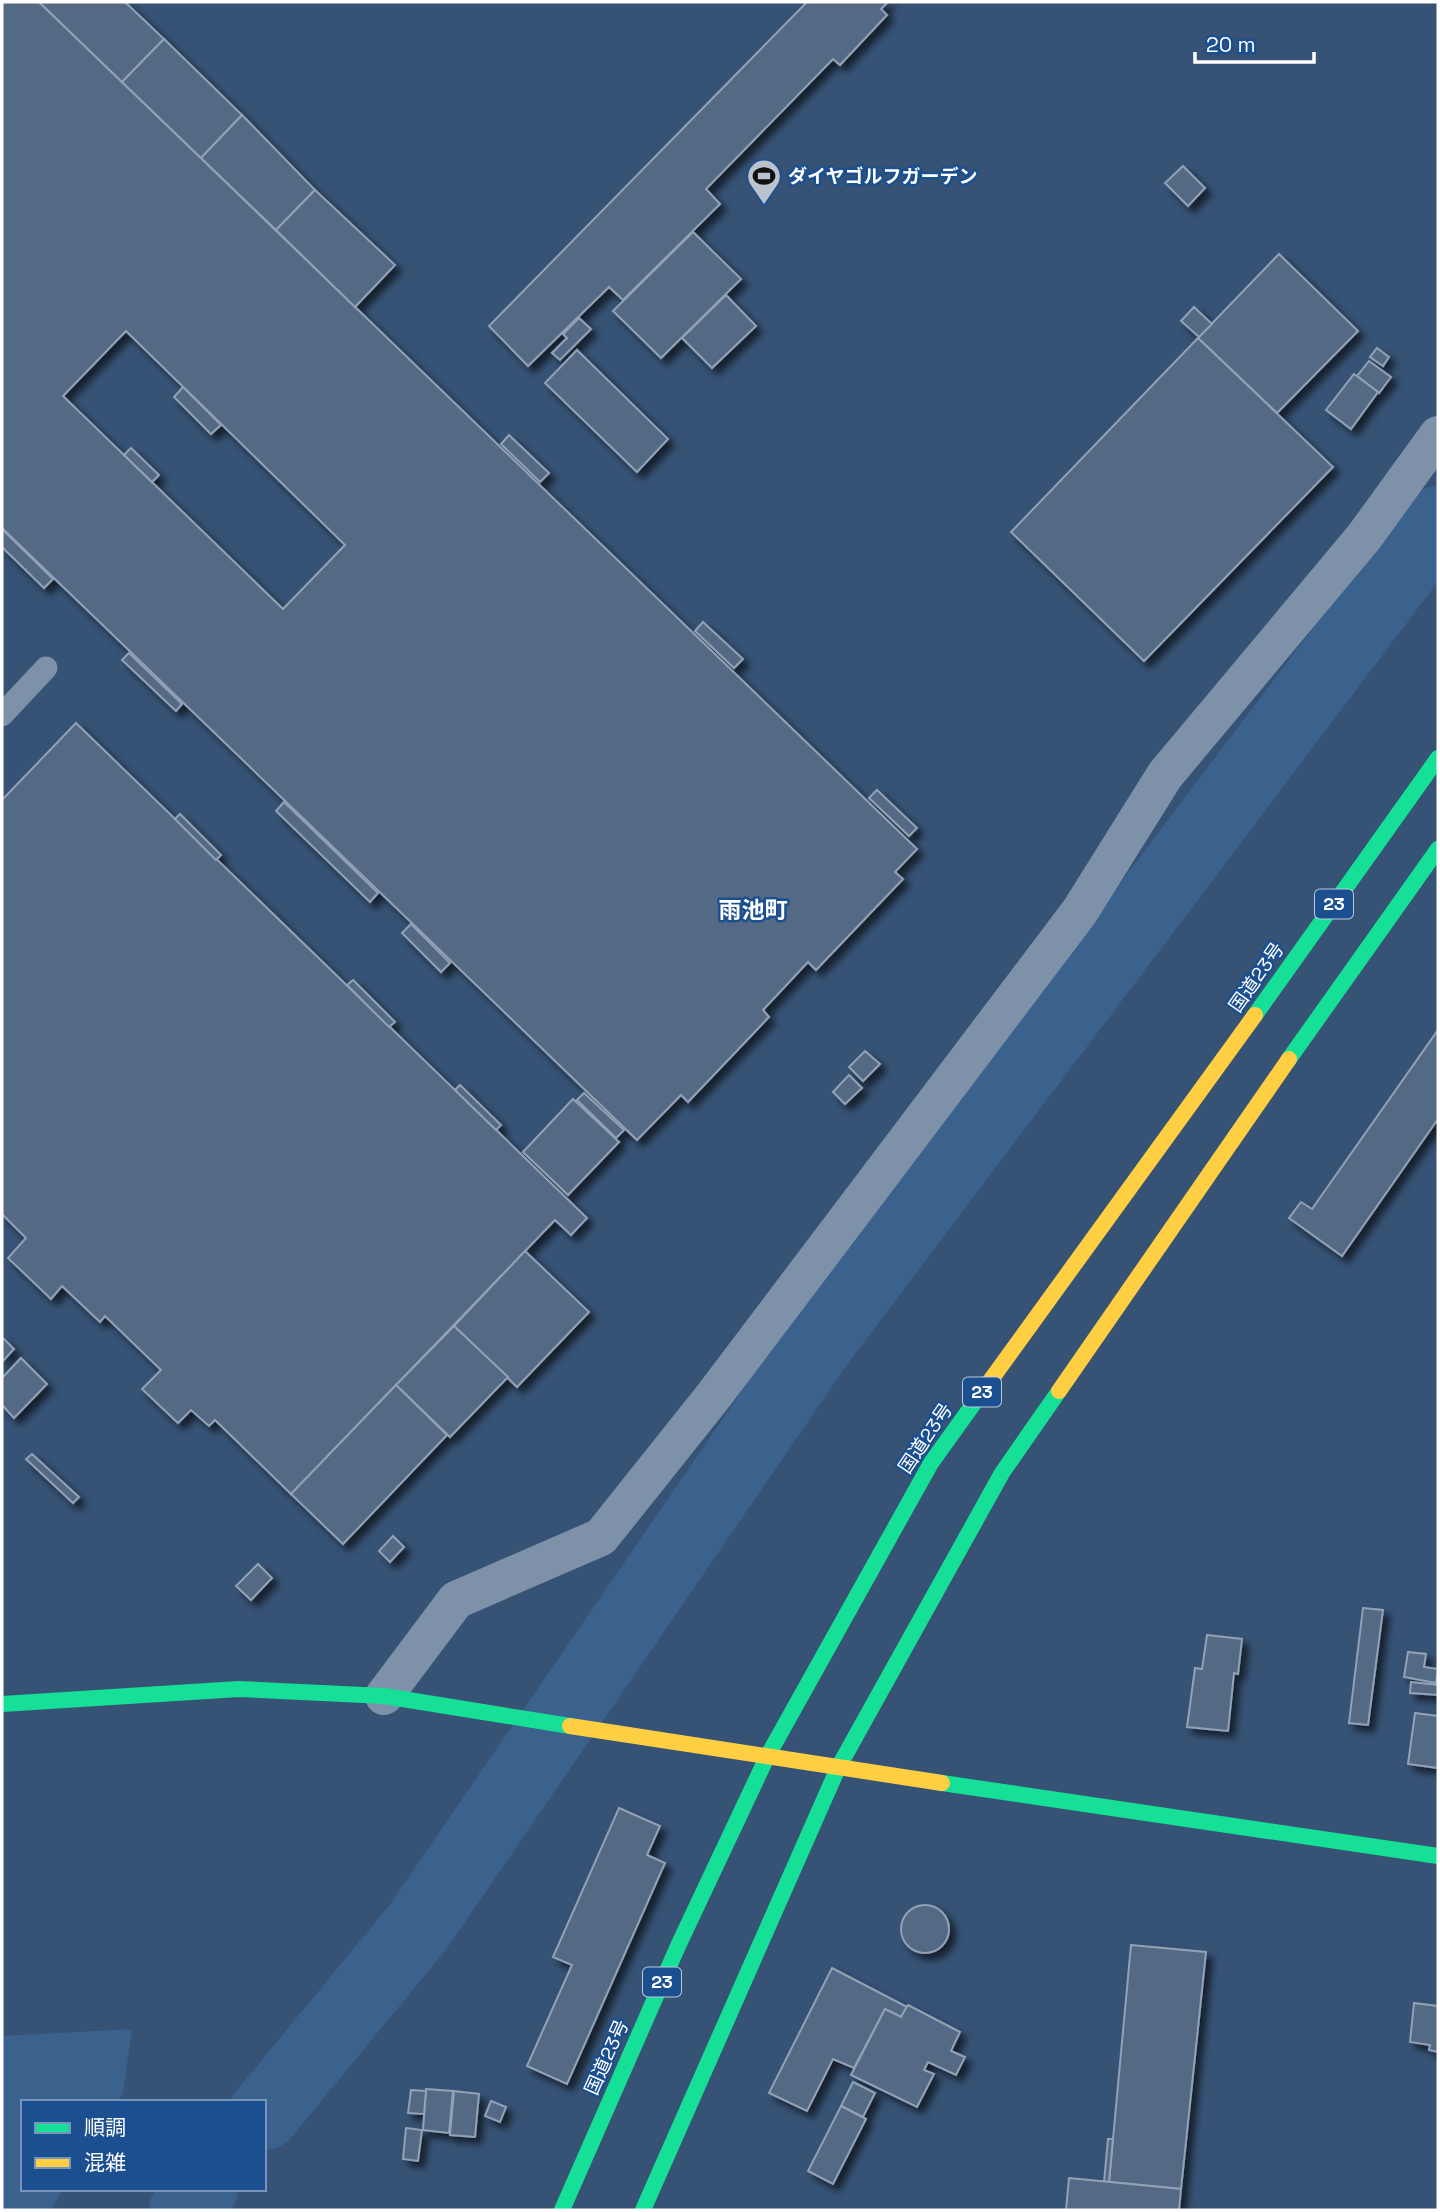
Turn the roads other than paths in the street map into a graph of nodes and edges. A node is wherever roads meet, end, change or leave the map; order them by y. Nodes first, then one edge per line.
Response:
1 (1438, 435) edge
2 (46, 668) dead end
3 (2, 715) edge
4 (1438, 758) edge
5 (1438, 849) edge
6 (384, 1696) junction
7 (2, 1704) edge
8 (767, 1757) junction
9 (838, 1768) junction
10 (1438, 1856) edge
11 (562, 2210) edge
12 (643, 2210) edge

1 - 6 street
2 - 3 lane
4 - 8 main road, 国道23号 / 23
5 - 9 main road
6 - 7 main road
6 - 8 main road
8 - 9 main road
8 - 11 main road, 国道23号 / 23
9 - 10 main road
9 - 12 main road

